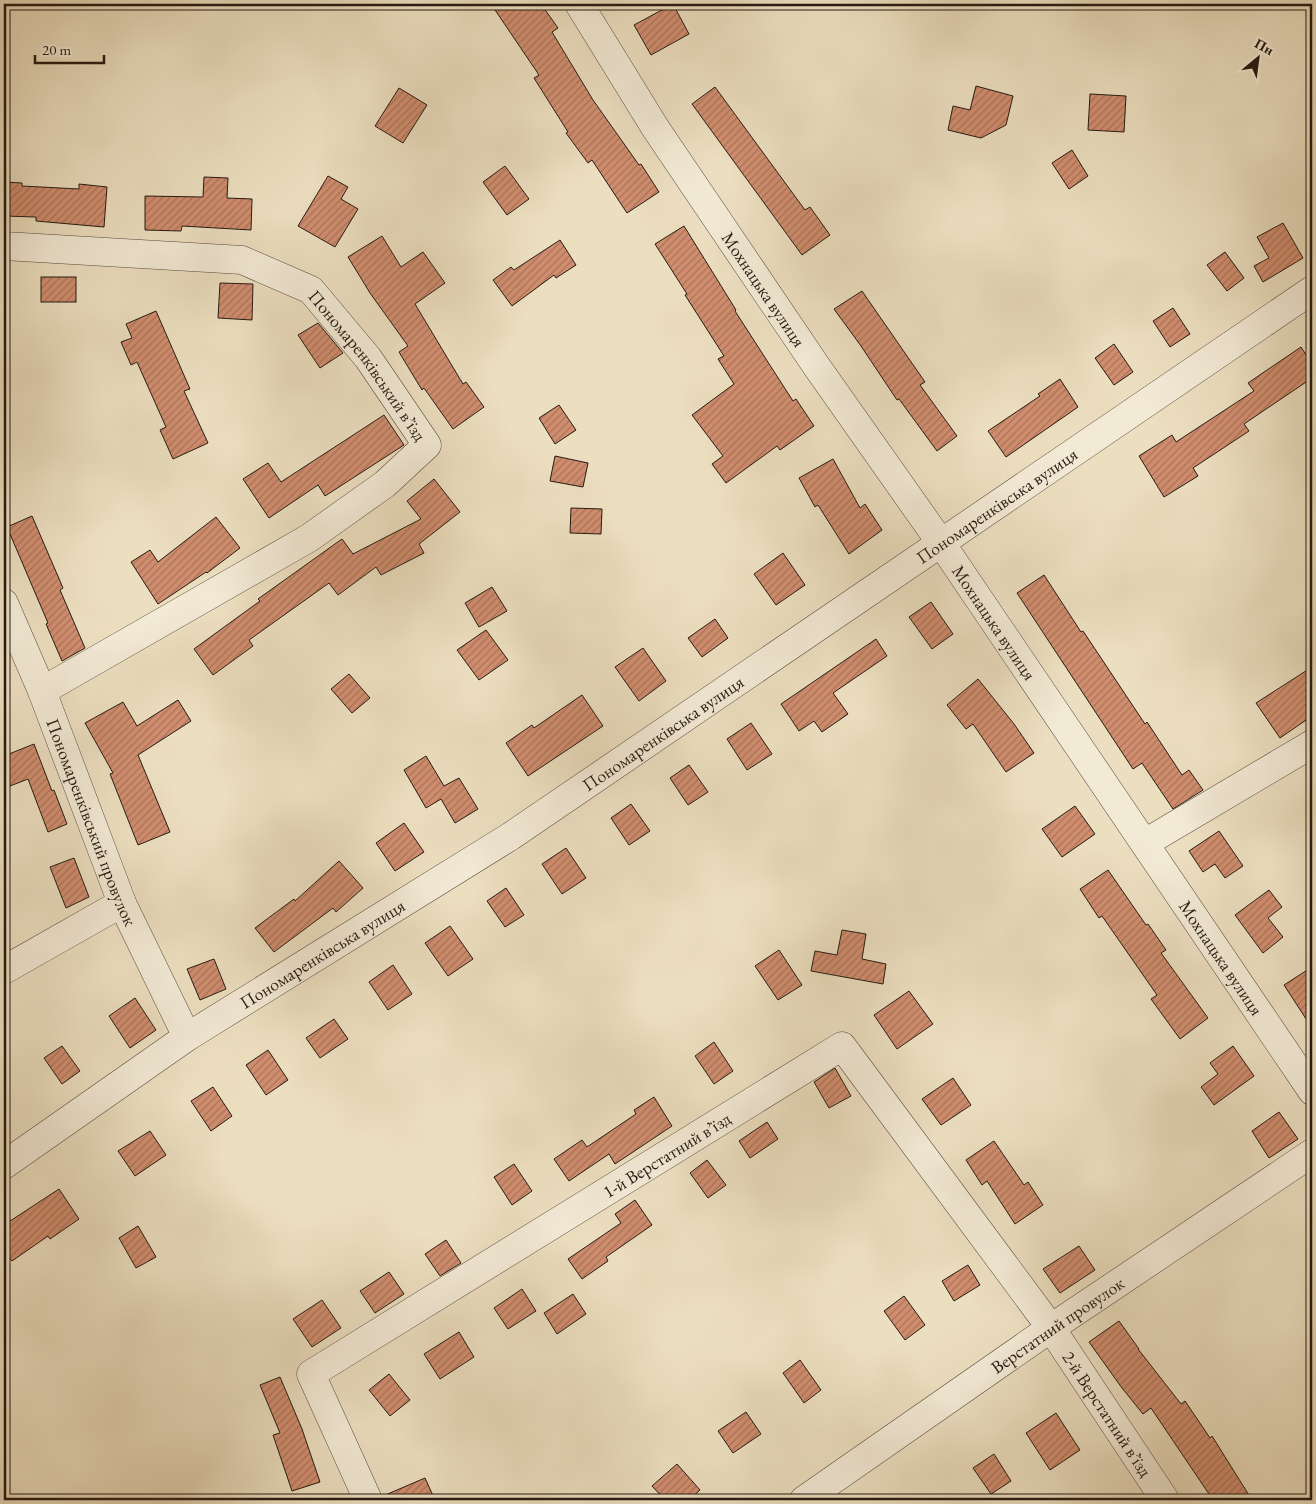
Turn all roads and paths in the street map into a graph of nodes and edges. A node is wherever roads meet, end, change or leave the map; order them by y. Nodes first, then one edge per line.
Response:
1 (579, 4) edge
2 (4, 246) edge
3 (1312, 290) edge
4 (941, 544) junction
5 (4, 603) edge
6 (42, 691) junction
7 (1312, 744) edge
8 (1145, 843) junction
9 (122, 903) junction
10 (4, 970) edge
11 (187, 1037) junction
12 (1312, 1091) edge
13 (1312, 1154) edge
14 (4, 1165) edge
15 (1051, 1328) junction
16 (368, 1500) edge
17 (804, 1500) edge
18 (1165, 1500) edge

1 - 4 street, Мохнацька вулиця
2 - 6 street, Пономаренківський в’їзд
3 - 4 street, Пономаренківська вулиця
4 - 8 street, Мохнацька вулиця
4 - 11 street, Пономаренківська вулиця
5 - 6 street, Пономаренківський провулок
6 - 9 street, Пономаренківський провулок
7 - 8 street
8 - 12 street, Мохнацька вулиця
9 - 10 street
9 - 11 street, Пономаренківський провулок
11 - 14 street, Пономаренківська вулиця
13 - 15 street, Верстатний провулок
15 - 16 street, 1-й Верстатний в’їзд
15 - 17 street, Верстатний провулок
15 - 18 street, 2-й Верстатний в’їзд

